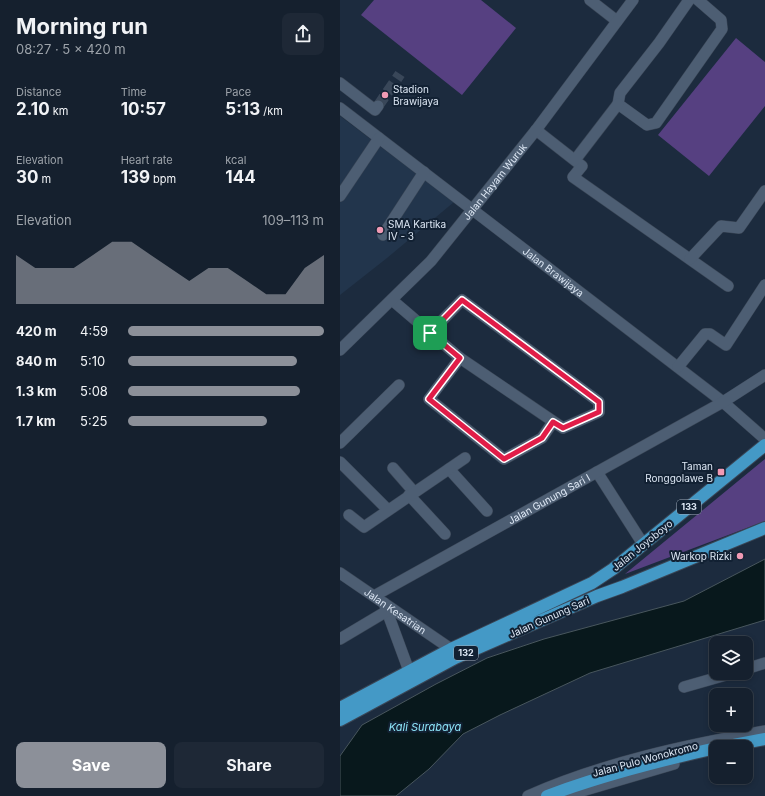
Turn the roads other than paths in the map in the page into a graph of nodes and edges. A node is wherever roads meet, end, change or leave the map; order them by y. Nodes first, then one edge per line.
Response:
1 (590, 0) edge
2 (633, 0) edge
3 (689, 0) edge
4 (698, 0) edge
5 (617, 21) junction
6 (340, 83) edge
7 (618, 104) junction
8 (378, 106) dead end
9 (340, 108) edge
10 (536, 130) junction
11 (379, 138) junction
12 (575, 160) junction
13 (424, 172) junction
14 (765, 191) edge
15 (340, 196) edge
16 (472, 209) junction
17 (383, 235) dead end
18 (690, 259) junction
19 (765, 285) edge
20 (728, 286) dead end
21 (392, 300) junction
22 (430, 333) junction
23 (340, 350) edge
24 (460, 358) junction
25 (678, 367) junction
26 (765, 375) edge
27 (399, 385) dead end
28 (723, 402) junction
29 (553, 422) junction
30 (765, 439) edge
31 (340, 443) edge
32 (765, 445) edge
33 (465, 458) dead end
34 (340, 462) edge
35 (393, 468) dead end
36 (449, 469) junction
37 (597, 472) junction
38 (411, 493) junction
39 (387, 509) junction
40 (486, 510) dead end
41 (349, 515) dead end
42 (765, 528) edge
43 (445, 534) dead end
44 (643, 544) junction
45 (613, 569) junction
46 (340, 572) edge
47 (592, 583) junction
48 (622, 587) junction
49 (374, 596) junction
50 (597, 596) junction
51 (385, 607) junction
52 (340, 639) edge
53 (451, 649) junction
54 (765, 664) edge
55 (753, 667) edge
56 (409, 671) junction
57 (709, 680) edge
58 (684, 687) dead end
59 (340, 708) edge
60 (340, 720) edge
61 (765, 731) edge
62 (765, 739) edge
63 (753, 741) edge
64 (765, 745) edge
65 (753, 747) edge
66 (709, 750) edge
67 (709, 756) edge
68 (528, 796) edge
69 (547, 796) edge
70 (565, 796) edge

1 - 5 street
2 - 5 street, Jalan Hayam Wuruk
3 - 7 street
4 - 7 street
5 - 10 street, Jalan Hayam Wuruk
6 - 8 street
7 - 12 street
9 - 11 street, Jalan Brawijaya
10 - 12 street
10 - 16 street, Jalan Hayam Wuruk
11 - 13 street, Jalan Brawijaya
11 - 15 street
12 - 18 street
13 - 16 street, Jalan Brawijaya
13 - 17 street
14 - 18 street
16 - 21 street, Jalan Hayam Wuruk
16 - 25 street, Jalan Brawijaya
18 - 20 street
19 - 25 street
21 - 22 street
21 - 23 street, Jalan Hayam Wuruk
22 - 24 street
22 - 29 street
24 - 29 street
24 - 29 street
25 - 28 street, Jalan Brawijaya
26 - 28 street, Jalan Gunung Sari I
27 - 31 street
28 - 30 street, Jalan Brawijaya
28 - 37 street, Jalan Gunung Sari I
32 - 44 main road, Jalan Joyoboyo / 133
33 - 36 street
34 - 39 street
35 - 38 street
36 - 38 street
36 - 40 street
37 - 44 street
37 - 49 street, Jalan Gunung Sari I
38 - 39 street
38 - 43 street
39 - 41 street
42 - 48 main road, Jalan Gunung Sari / 132
44 - 45 main road, Jalan Joyoboyo / 133
45 - 47 main road, Jalan Joyoboyo / 133
45 - 48 main road
46 - 49 street, Jalan Kesatrian
47 - 50 main road
47 - 53 main road, Jalan Gunung Sari / 132
48 - 50 main road, Jalan Gunung Sari / 132
49 - 51 street, Jalan Kesatrian
50 - 60 main road, Jalan Gunung Sari / 132
51 - 52 street
51 - 53 street, Jalan Kesatrian
51 - 56 street
53 - 56 main road, Jalan Gunung Sari / 132
54 - 55 street
56 - 59 main road, Jalan Gunung Sari / 132
57 - 58 street
61 - 68 street, Jalan Pulo Wonokromo
62 - 63 main road
64 - 65 street
66 - 69 main road, Jalan Pulo Wonokromo
67 - 70 street, Jalan Pulo Wonokromo

